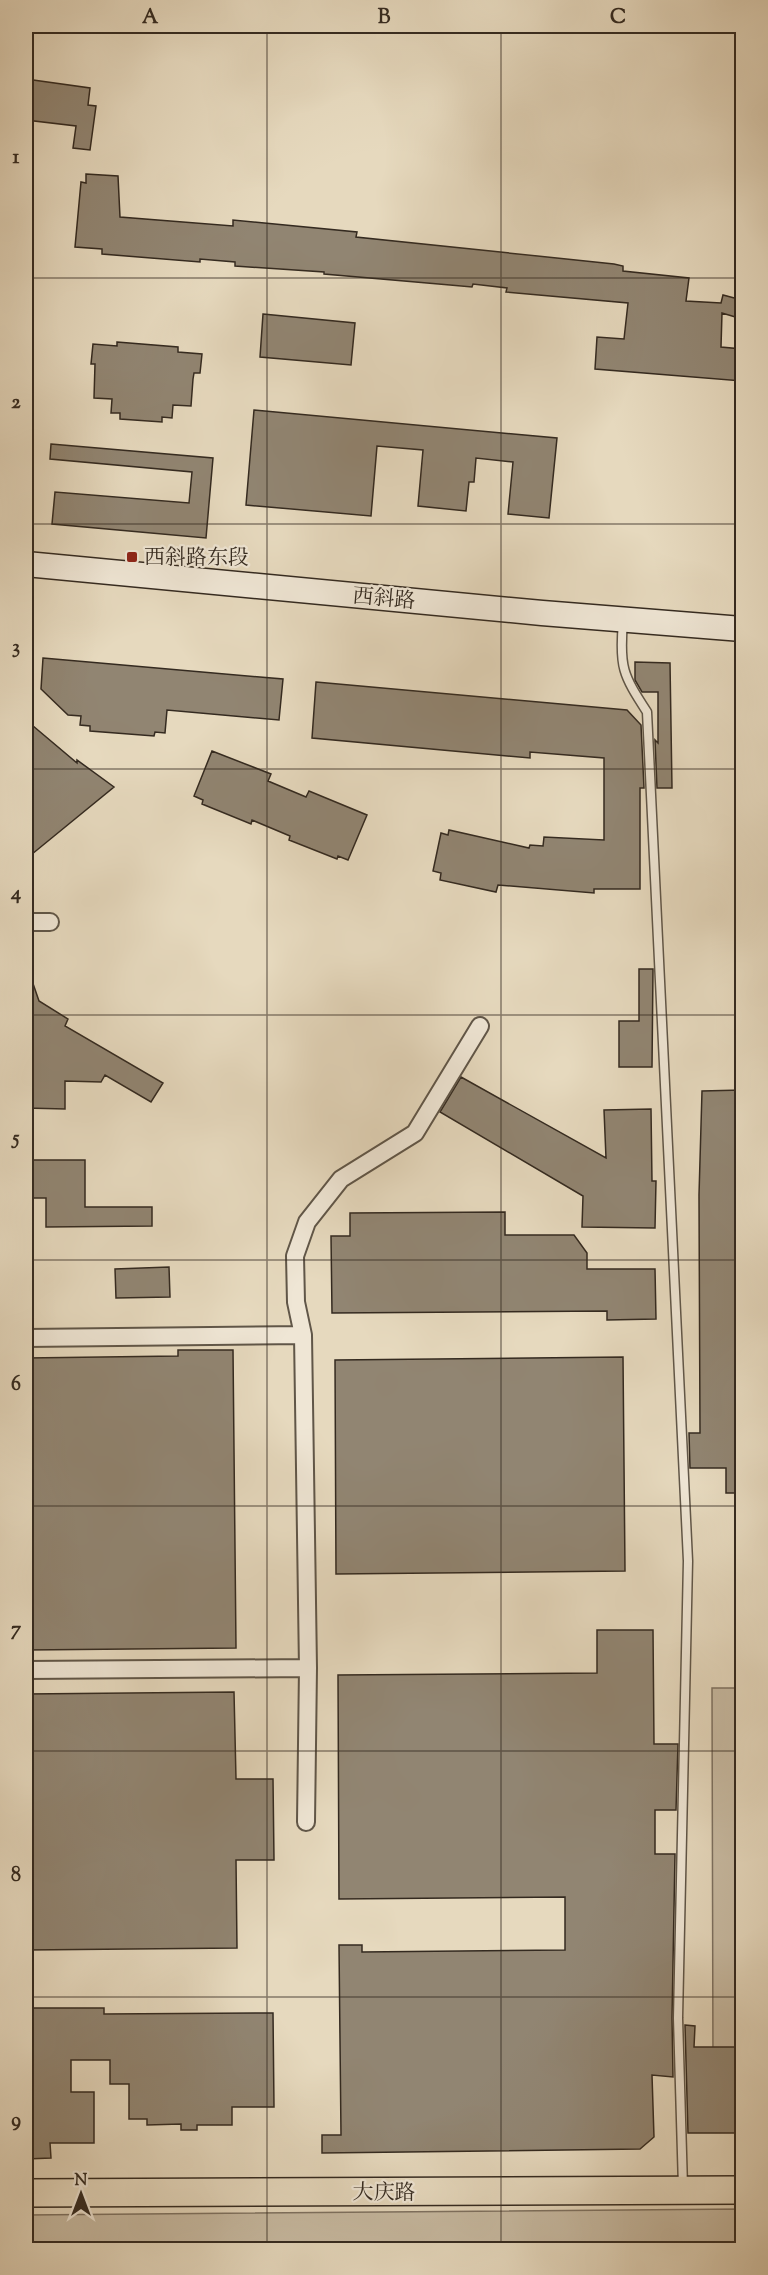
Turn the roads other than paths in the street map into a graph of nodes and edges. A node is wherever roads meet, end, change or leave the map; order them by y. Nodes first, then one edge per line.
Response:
1 (26, 564) edge
2 (623, 619) junction
3 (742, 629) edge
4 (26, 922) edge
5 (50, 922) dead end
6 (480, 1026) dead end
7 (303, 1335) junction
8 (26, 1338) edge
9 (308, 1668) junction
10 (26, 1670) edge
11 (306, 1822) dead end
12 (742, 2190) edge
13 (683, 2191) junction
14 (26, 2193) edge

1 - 2 street, 西斜路
2 - 3 street, 西斜路
2 - 13 lane
4 - 5 street
6 - 7 street
7 - 8 street
7 - 9 street
9 - 10 street
9 - 11 street
12 - 13 main road, 大庆路
13 - 14 main road, 大庆路

